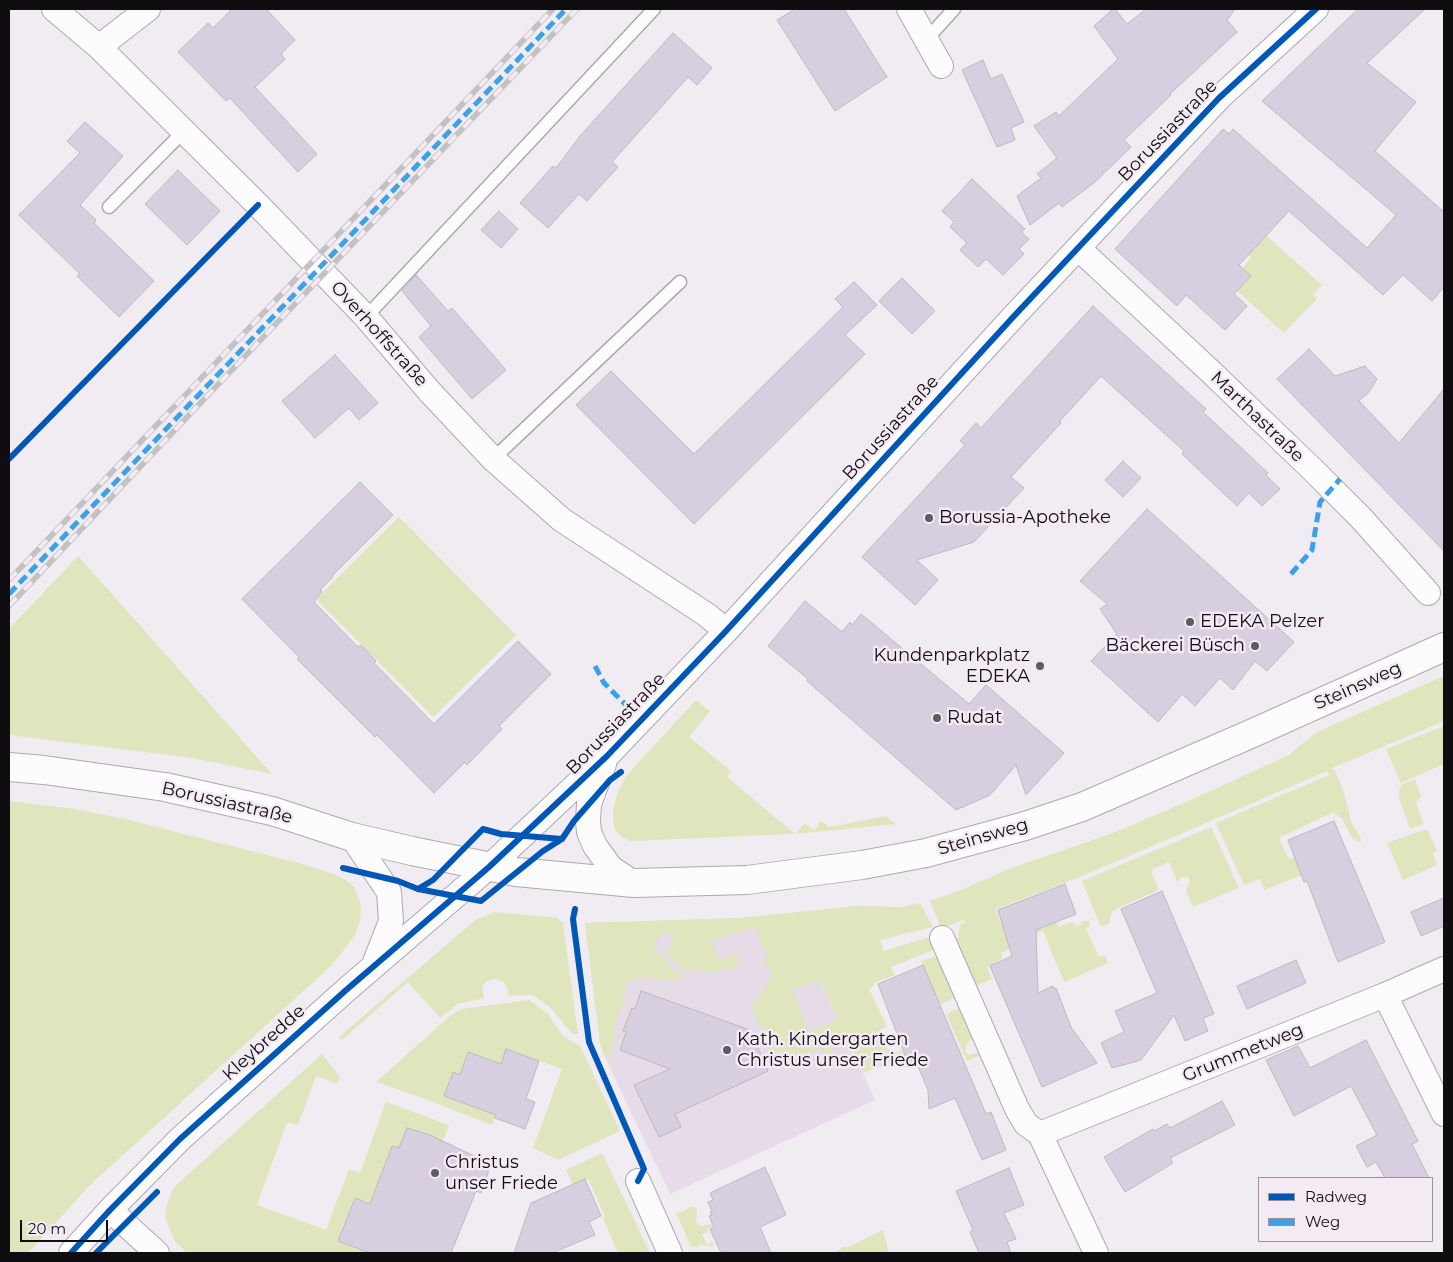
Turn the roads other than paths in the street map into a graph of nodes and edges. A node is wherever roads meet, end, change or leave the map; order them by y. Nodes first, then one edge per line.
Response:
1 (54, 9) edge
2 (148, 9) edge
3 (654, 9) edge
4 (909, 9) edge
5 (954, 9) edge
6 (1316, 9) edge
7 (926, 40) junction
8 (98, 47) junction
9 (941, 66) dead end
10 (184, 131) junction
11 (109, 207) dead end
12 (1078, 248) junction
13 (680, 282) dead end
14 (366, 317) junction
15 (493, 459) junction
16 (1428, 593) dead end
17 (726, 631) junction
18 (1444, 647) edge
19 (607, 756) junction
20 (9, 767) edge
21 (352, 836) junction
22 (489, 867) junction
23 (634, 883) junction
24 (942, 938) dead end
25 (373, 967) junction
26 (1444, 969) edge
27 (1385, 995) junction
28 (1444, 1114) edge
29 (1040, 1134) junction
30 (638, 1181) dead end
31 (110, 1210) junction
32 (71, 1253) edge
33 (157, 1253) edge
34 (670, 1253) edge
35 (1096, 1253) edge

1 - 8 street, Overhoffstraße
2 - 8 street
3 - 14 lane
4 - 7 street
5 - 7 lane
6 - 12 street, Borussiastraße
7 - 9 street
8 - 10 street, Overhoffstraße
10 - 11 lane
10 - 14 street, Overhoffstraße
12 - 16 street, Marthastraße
12 - 17 street, Borussiastraße
13 - 15 lane
14 - 15 street, Overhoffstraße
15 - 17 street, Overhoffstraße
17 - 19 street, Borussiastraße
18 - 23 main road, Steinsweg
19 - 22 street, Borussiastraße
19 - 23 street, Borussiastraße
20 - 21 main road, Borussiastraße
21 - 22 main road, Borussiastraße
21 - 25 street, Kleybredde
22 - 23 main road, Steinsweg
22 - 25 street, Kleybredde
24 - 29 street
25 - 31 street, Kleybredde
26 - 27 street, Grummetweg
27 - 28 street
27 - 29 street, Grummetweg
29 - 35 street
30 - 34 street
31 - 32 street, Kleybredde
31 - 33 street

